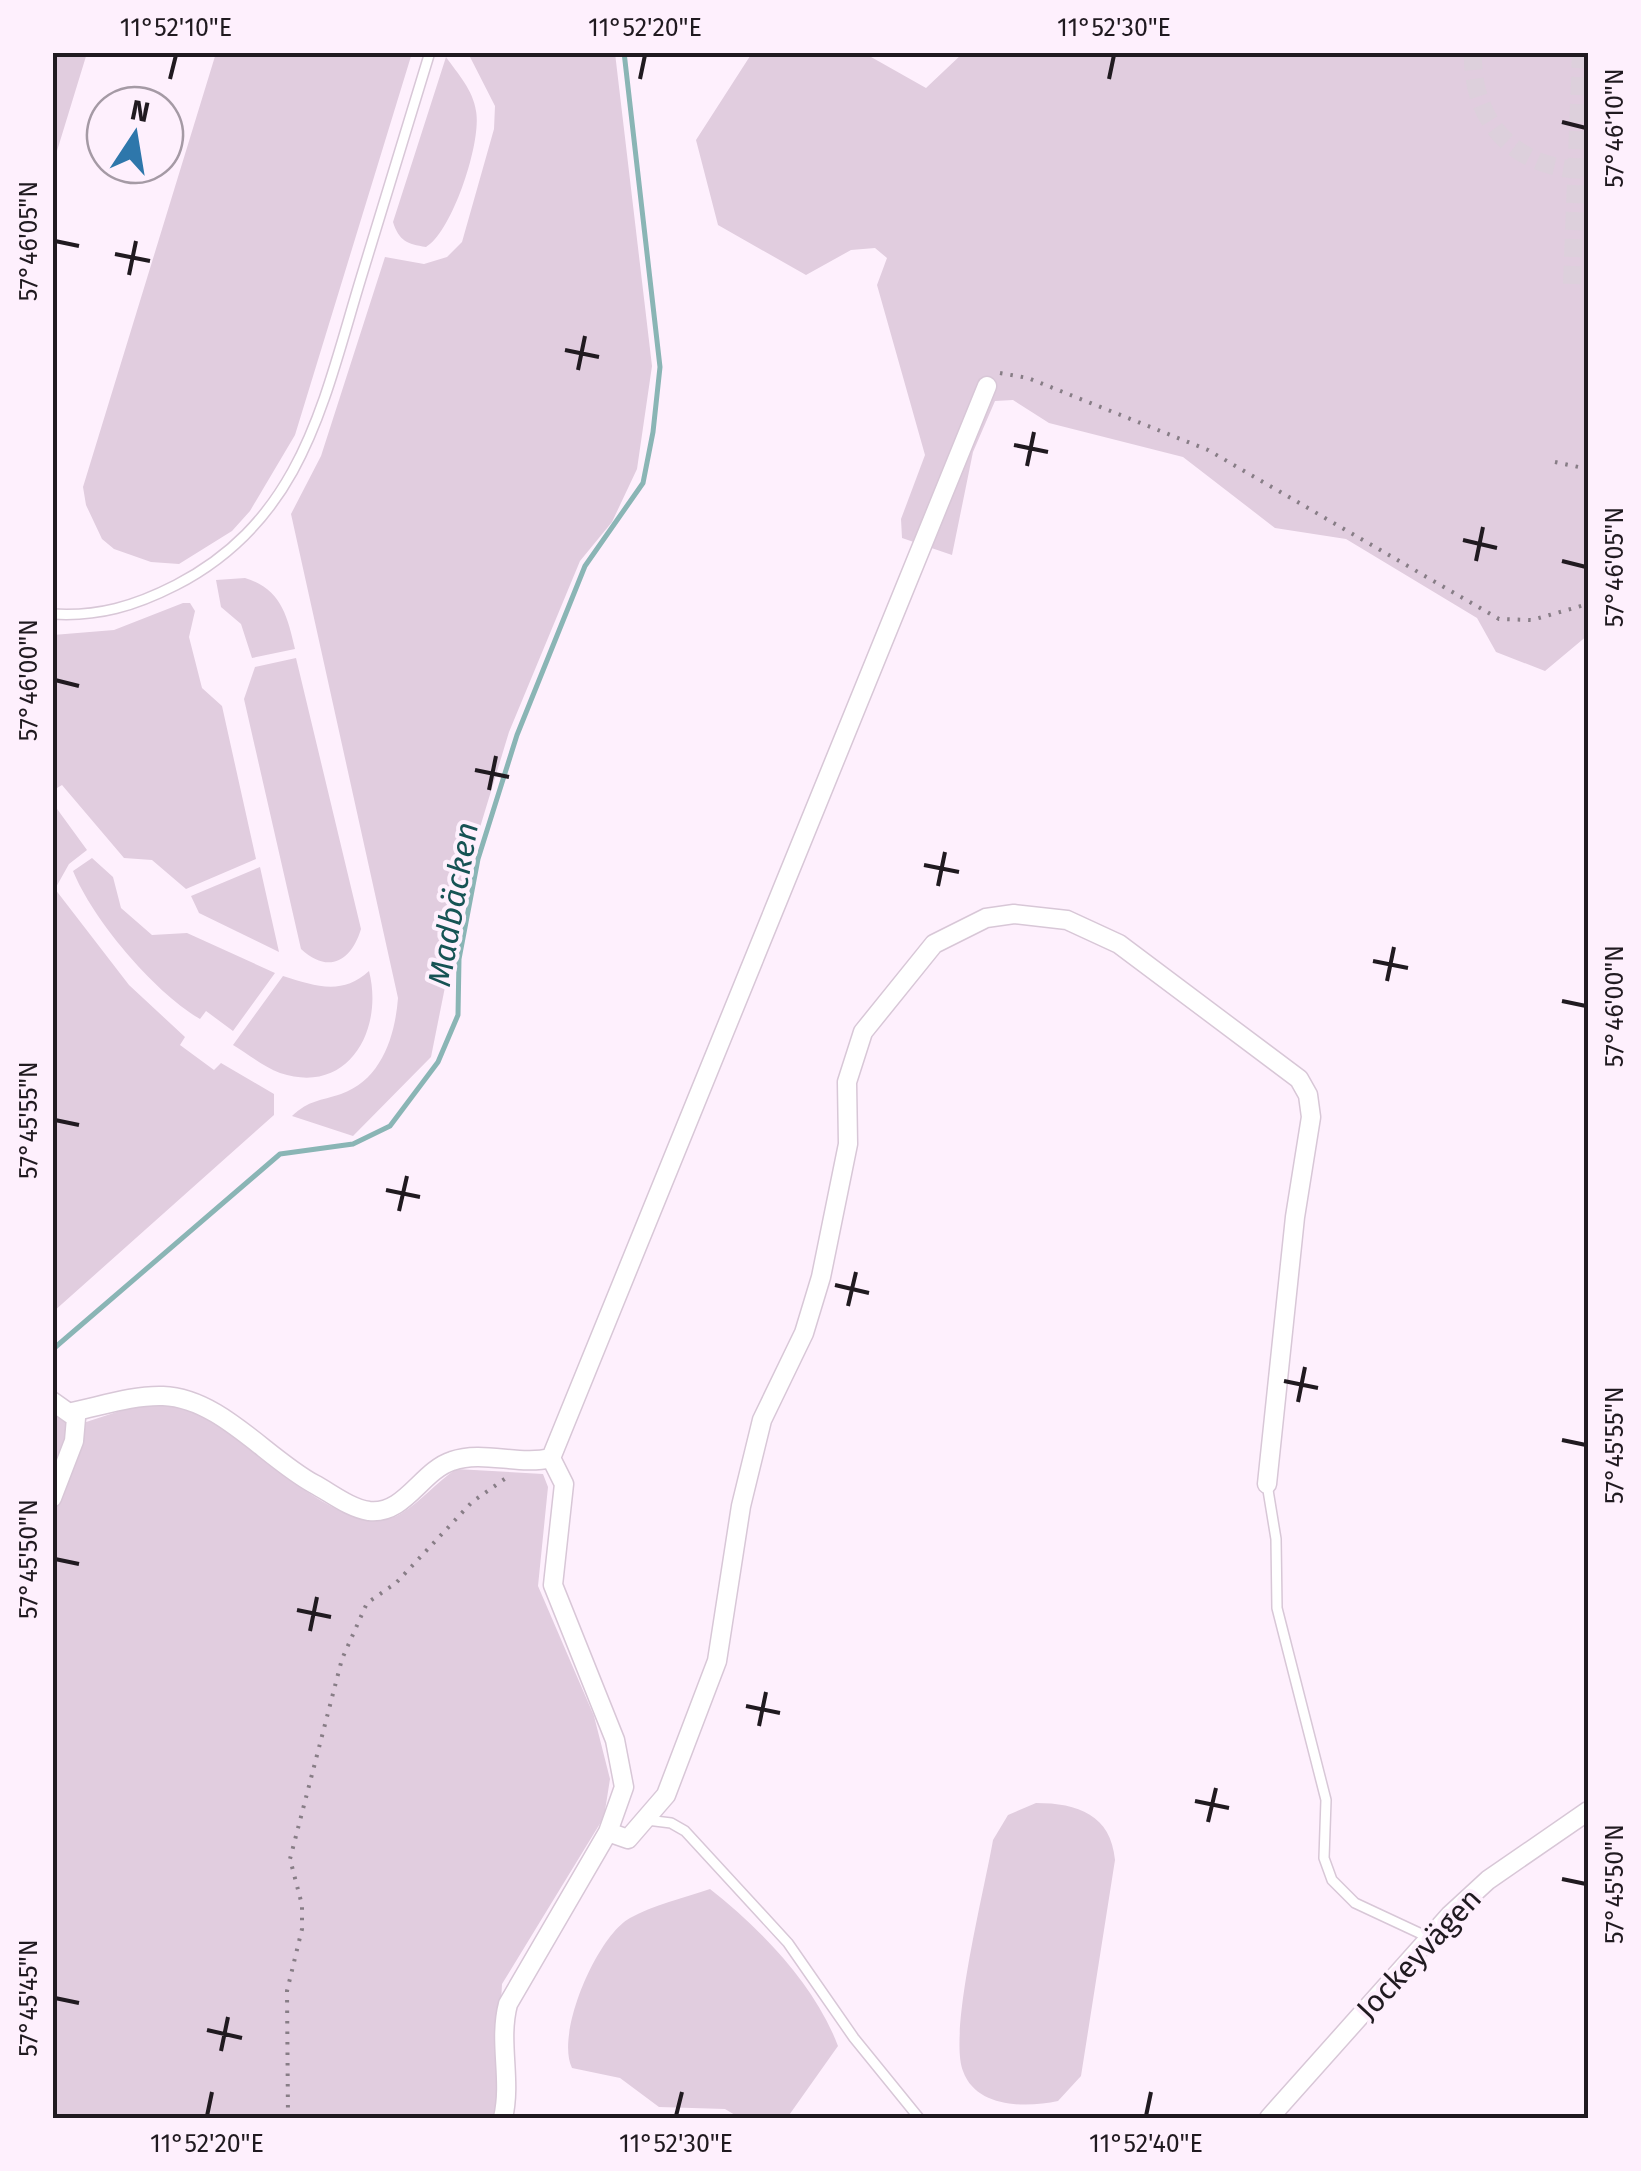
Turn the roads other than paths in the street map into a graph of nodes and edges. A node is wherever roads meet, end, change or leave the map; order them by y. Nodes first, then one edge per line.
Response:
1 (430, 52) edge
2 (987, 386) road end
3 (52, 614) edge
4 (52, 1401) edge
5 (72, 1412) junction
6 (551, 1458) junction
7 (1267, 1484) joint
8 (52, 1498) edge
9 (1588, 1811) edge
10 (644, 1820) junction
11 (608, 1832) junction
12 (1430, 1938) junction
13 (504, 2118) edge
14 (919, 2118) edge
15 (1269, 2118) edge

1 - 3 lane
2 - 6 street
4 - 5 street
5 - 6 street
5 - 8 street
6 - 11 street
7 - 10 street
7 - 12 lane
9 - 12 street, Jockeyvägen
10 - 11 street
10 - 14 lane
11 - 13 street
12 - 15 street, Jockeyvägen

